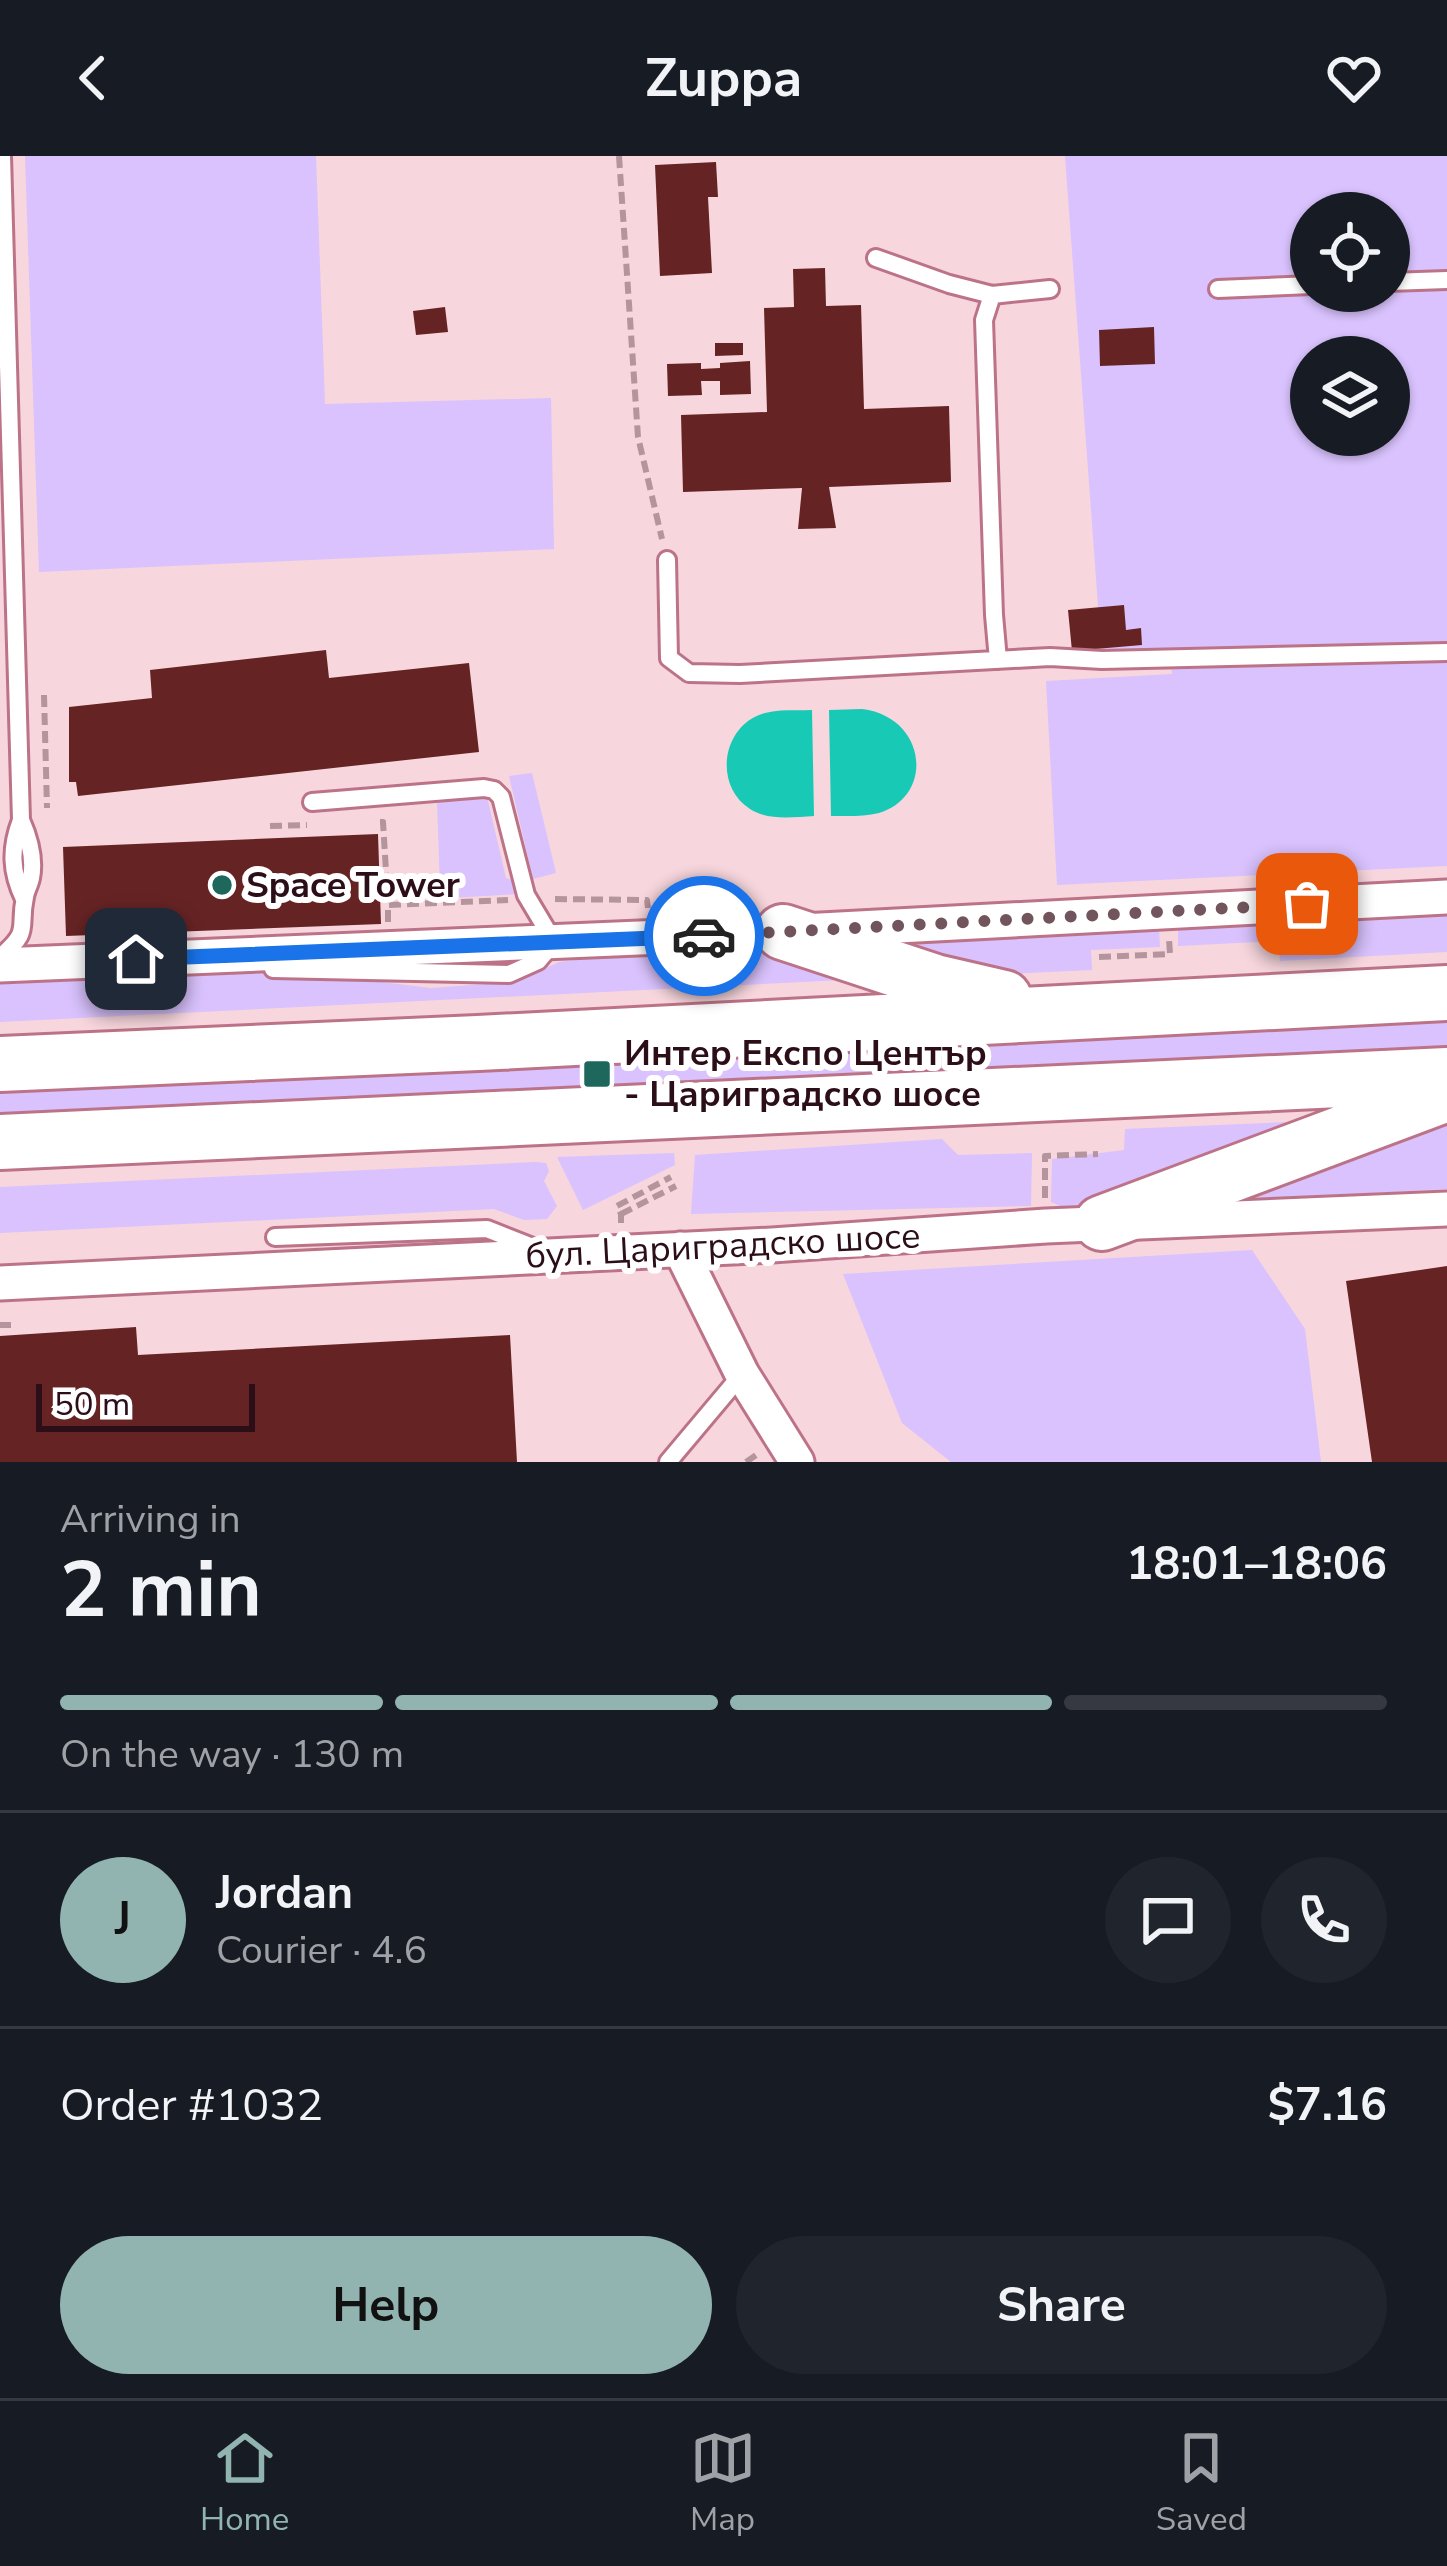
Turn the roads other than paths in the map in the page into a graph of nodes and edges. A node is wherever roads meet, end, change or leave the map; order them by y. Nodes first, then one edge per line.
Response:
1 (2, 156) edge
2 (876, 258) dead end
3 (1447, 280) edge
4 (1410, 281) edge
5 (1290, 286) edge
6 (1050, 289) dead end
7 (1217, 289) dead end
8 (992, 296) junction
9 (667, 560) road end
10 (1447, 652) edge
11 (998, 660) junction
12 (313, 802) dead end
13 (1447, 898) edge
14 (783, 932) junction
15 (554, 942) junction
16 (0, 961) edge
17 (272, 969) dead end
18 (1447, 993) edge
19 (1065, 1012) junction
20 (0, 1064) edge
21 (1447, 1075) edge
22 (1447, 1094) edge
23 (0, 1142) edge
24 (1447, 1209) edge
25 (1102, 1223) junction
26 (275, 1237) dead end
27 (680, 1249) junction
28 (554, 1256) junction
29 (0, 1283) edge
30 (742, 1374) junction
31 (668, 1462) edge
32 (797, 1462) edge

1 - 16 lane
2 - 8 lane
3 - 4 lane
5 - 7 lane
6 - 8 lane
8 - 11 lane
9 - 11 lane
10 - 11 lane
12 - 15 lane
13 - 14 street
14 - 15 street
14 - 19 highway
15 - 16 street
15 - 17 lane
18 - 19 highway
19 - 20 highway
21 - 23 highway
22 - 25 highway
24 - 25 street, бул. Цариградско шосе
25 - 27 street, бул. Цариградско шосе
26 - 28 lane
27 - 28 street, бул. Цариградско шосе
27 - 30 street
28 - 29 street, бул. Цариградско шосе
30 - 31 lane
30 - 32 street

